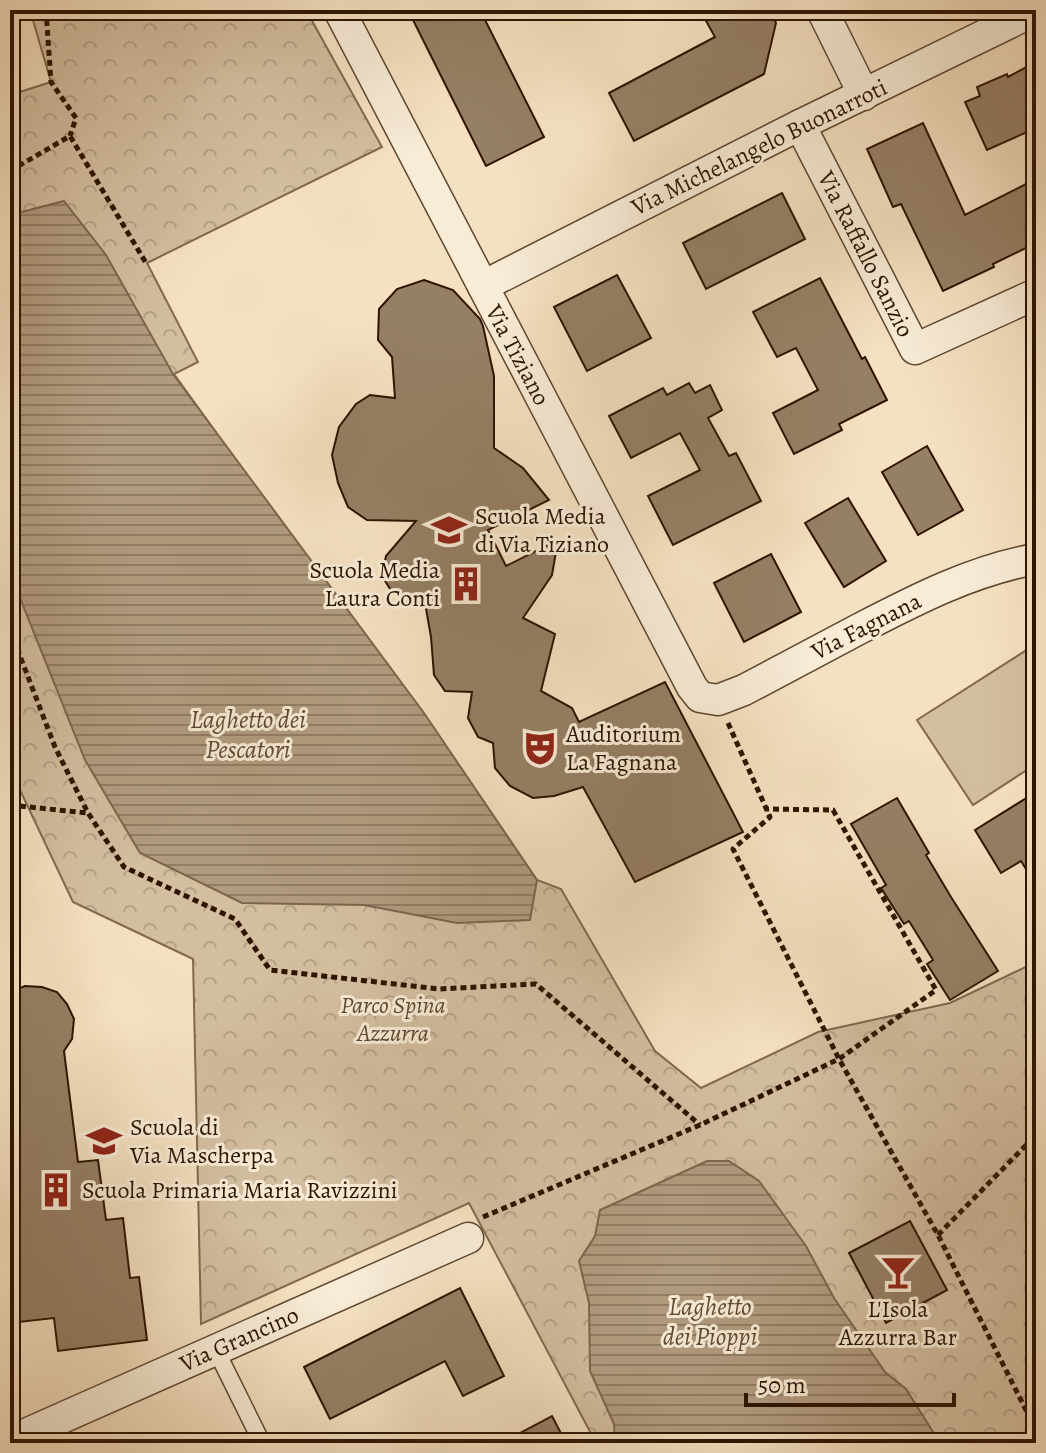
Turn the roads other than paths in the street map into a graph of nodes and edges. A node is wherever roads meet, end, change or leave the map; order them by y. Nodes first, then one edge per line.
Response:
1 (339, 10) edge
2 (822, 10) edge
3 (1036, 10) edge
4 (864, 95) junction
5 (800, 125) junction
6 (483, 286) junction
7 (1036, 294) edge
8 (1036, 559) edge
9 (709, 699) joint
10 (468, 1238) road end
11 (216, 1350) junction
12 (10, 1441) edge
13 (262, 1443) edge

1 - 6 street, Via Tiziano
2 - 4 street
3 - 4 street, Via Michelangelo Buonarroti
4 - 5 street, Via Michelangelo Buonarroti
5 - 6 street, Via Michelangelo Buonarroti
5 - 7 street, Via Raffallo Sanzio
6 - 9 street, Via Tiziano
8 - 9 street, Via Fagnana
10 - 11 street, Via Grancino
11 - 12 street, Via Grancino
11 - 13 lane

